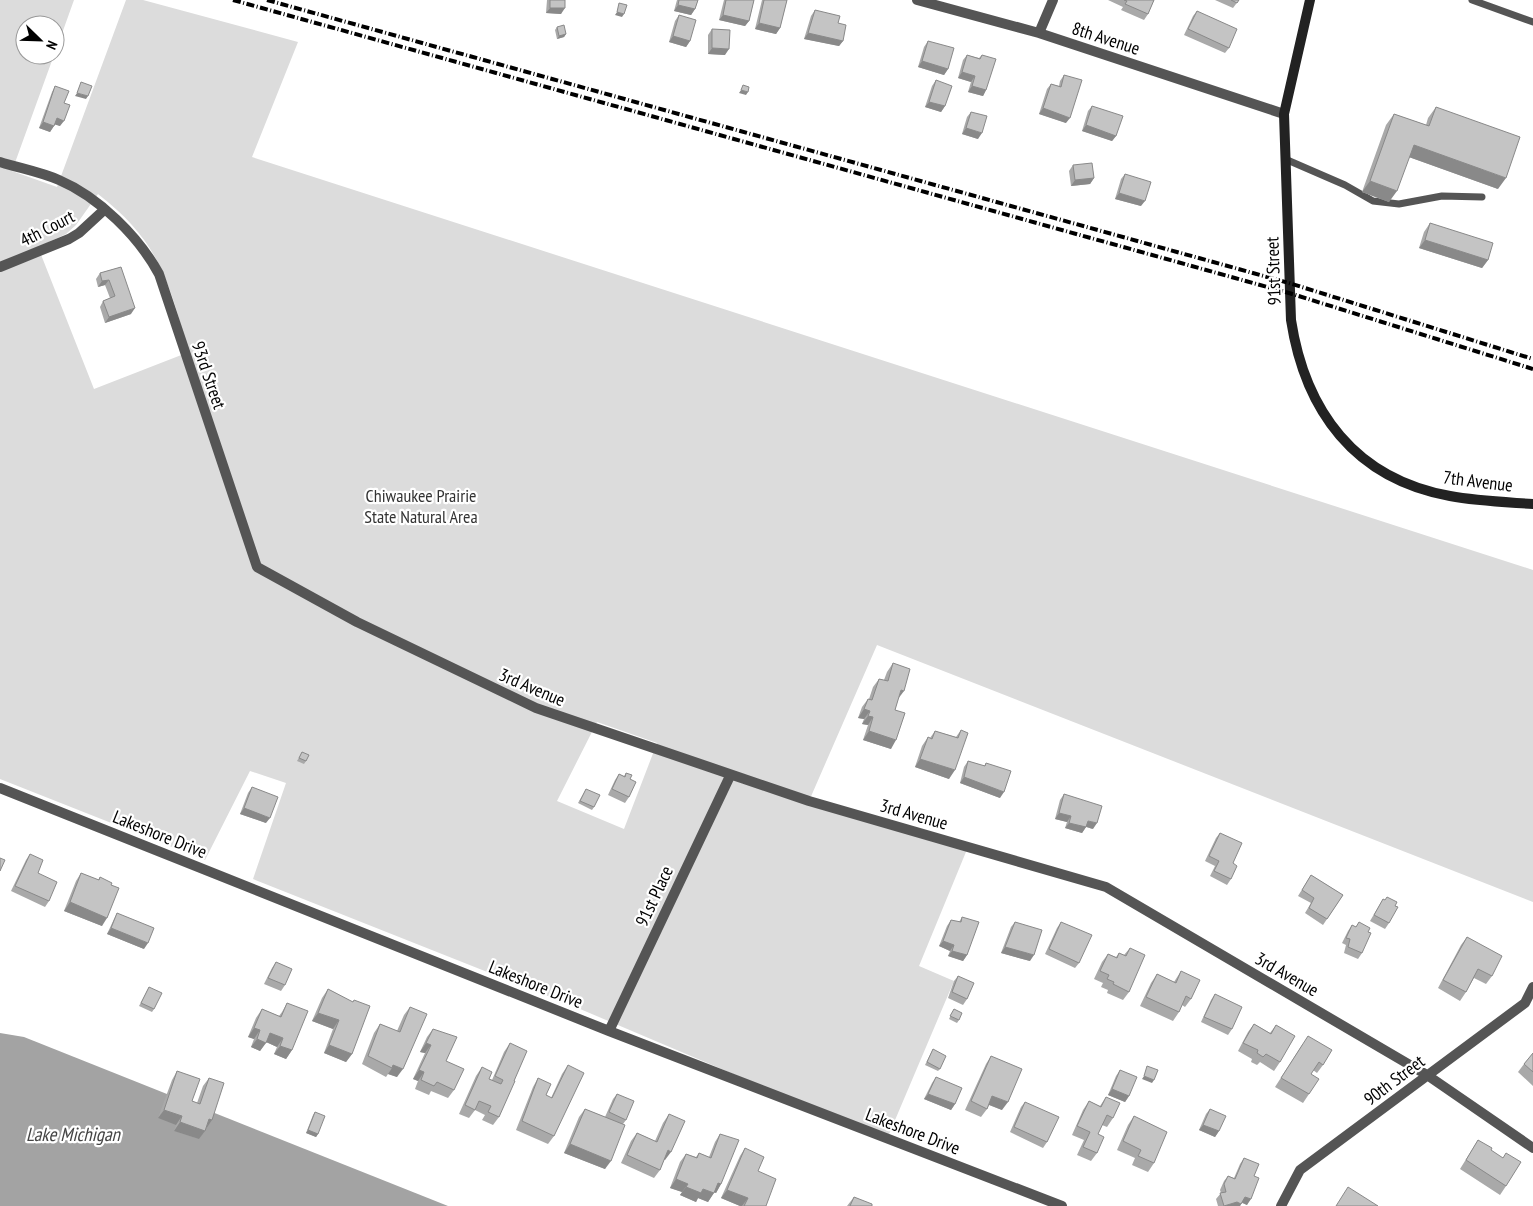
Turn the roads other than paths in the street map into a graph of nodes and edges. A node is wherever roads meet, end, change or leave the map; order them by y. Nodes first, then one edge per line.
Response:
1 (917, 0) edge
2 (1053, 0) edge
3 (1310, 0) edge
4 (1472, 0) edge
5 (1533, 22) edge
6 (1039, 33) junction
7 (1284, 114) junction
8 (1285, 159) junction
9 (0, 162) edge
10 (1482, 197) dead end
11 (104, 210) junction
12 (0, 267) edge
13 (1419, 488) joint
14 (1533, 504) edge
15 (257, 567) joint
16 (730, 776) junction
17 (0, 788) edge
18 (1533, 986) edge
19 (609, 1031) junction
20 (1427, 1075) junction
21 (1533, 1148) edge
22 (1062, 1206) edge
23 (1281, 1206) edge

1 - 6 street, 8th Avenue
2 - 6 street
3 - 7 street, 91st Street
4 - 5 lane
6 - 7 street, 8th Avenue
7 - 8 street, 91st Street
8 - 10 lane
8 - 13 street, 91st Street
9 - 11 street, 93rd Street
11 - 12 street, 4th Court
11 - 15 street, 93rd Street
13 - 14 street, 7th Avenue
15 - 16 street, 3rd Avenue
16 - 19 street, 91st Place
16 - 20 street, 3rd Avenue
17 - 19 street, Lakeshore Drive
18 - 20 street, 90th Street
19 - 22 street, Lakeshore Drive
20 - 21 street, 3rd Avenue
20 - 23 street, 90th Street

